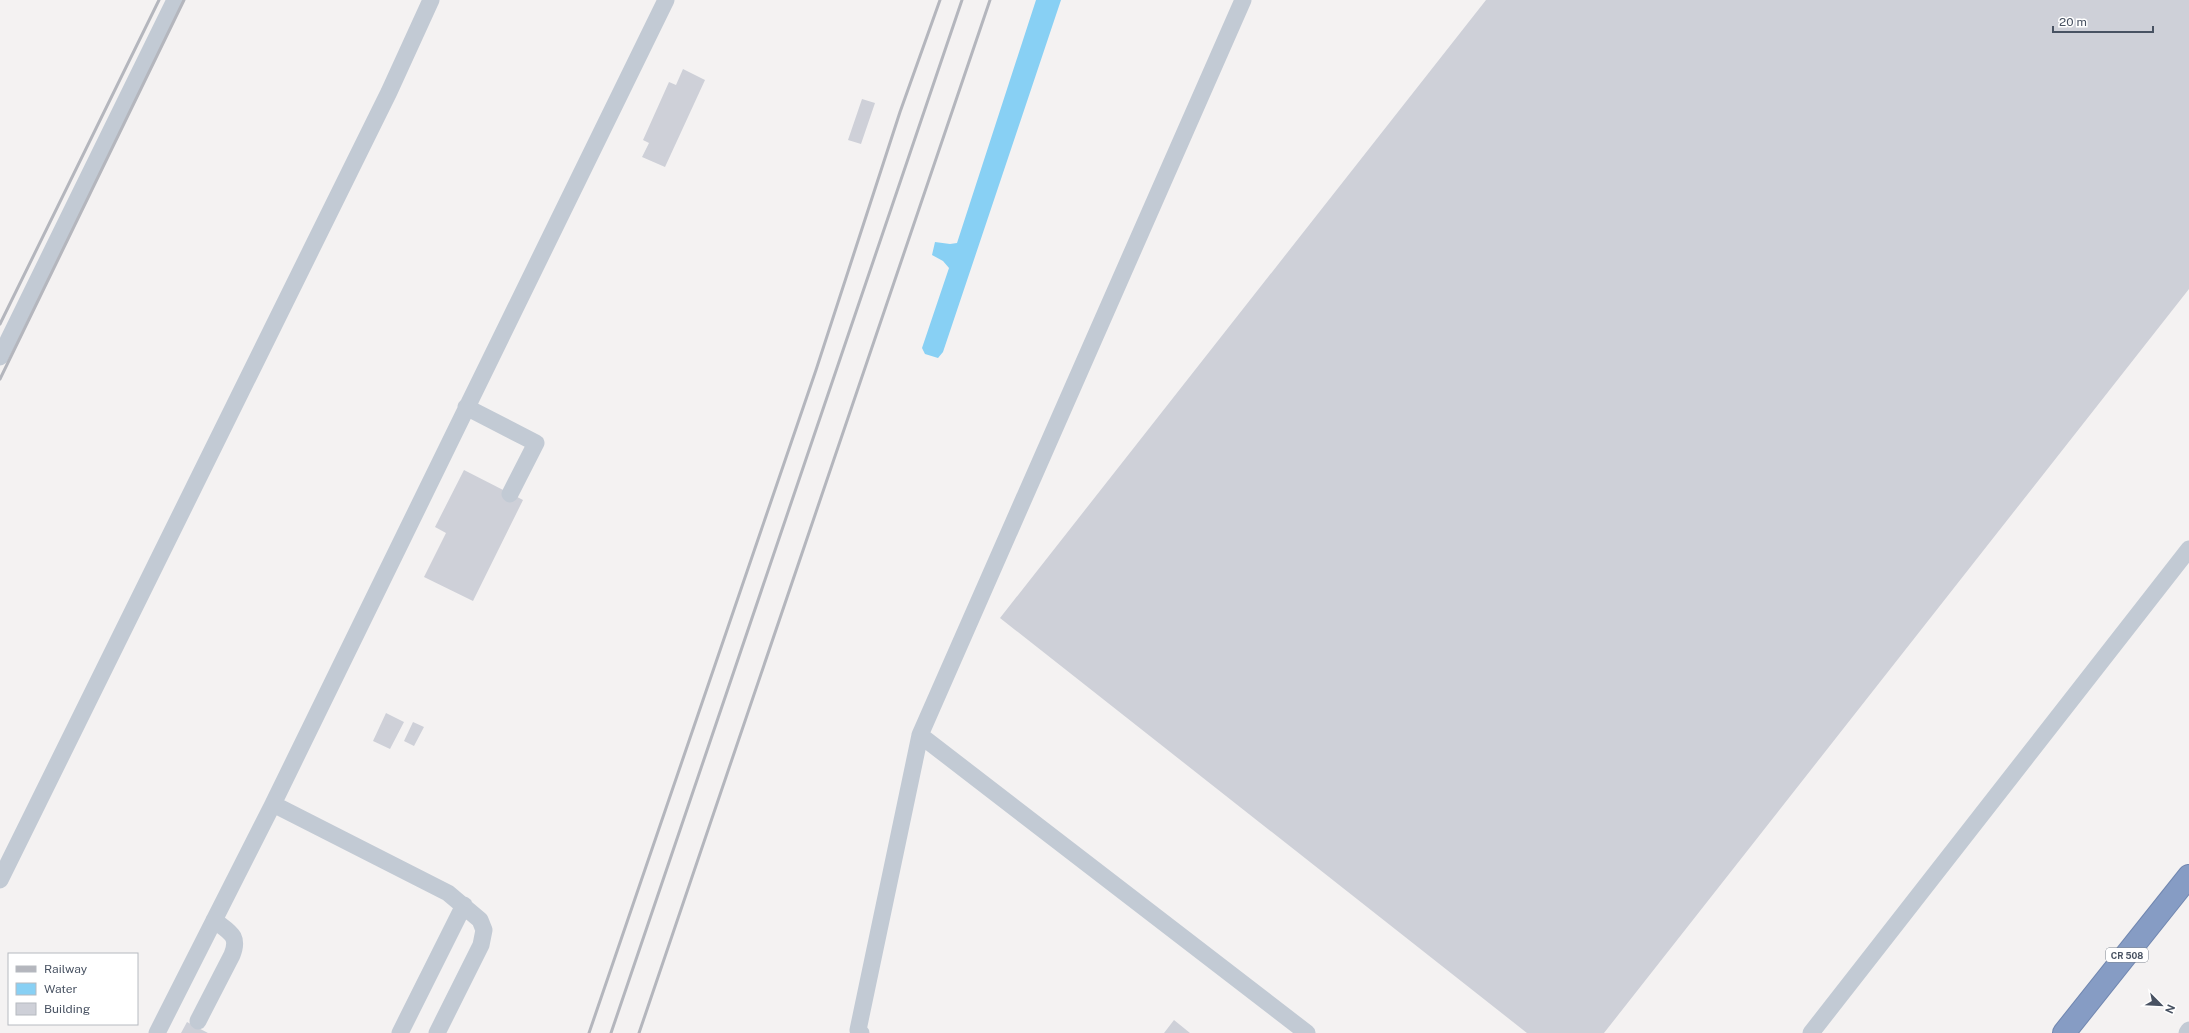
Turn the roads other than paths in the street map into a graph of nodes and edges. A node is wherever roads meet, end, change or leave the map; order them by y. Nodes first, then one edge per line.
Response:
1 (175, 0) edge
2 (431, 0) edge
3 (666, 0) edge
4 (1243, 0) edge
5 (0, 357) edge
6 (466, 408) junction
7 (510, 494) dead end
8 (2189, 550) edge
9 (920, 735) junction
10 (273, 804) junction
11 (2189, 876) edge
12 (0, 880) edge
13 (464, 905) junction
14 (214, 920) junction
15 (198, 1021) dead end
16 (2189, 1030) edge
17 (157, 1033) edge
18 (400, 1033) edge
19 (437, 1033) edge
20 (861, 1033) edge
21 (1307, 1033) edge
22 (1811, 1033) edge
23 (2064, 1033) edge
24 (2187, 1033) edge

1 - 5 lane
2 - 12 lane
3 - 6 lane
4 - 9 lane
6 - 7 lane
6 - 10 lane
8 - 22 lane
9 - 20 lane
9 - 21 lane
10 - 13 lane
10 - 14 lane
11 - 23 highway, CR 508
13 - 18 lane
13 - 19 lane
14 - 15 lane
14 - 17 lane
16 - 24 lane

